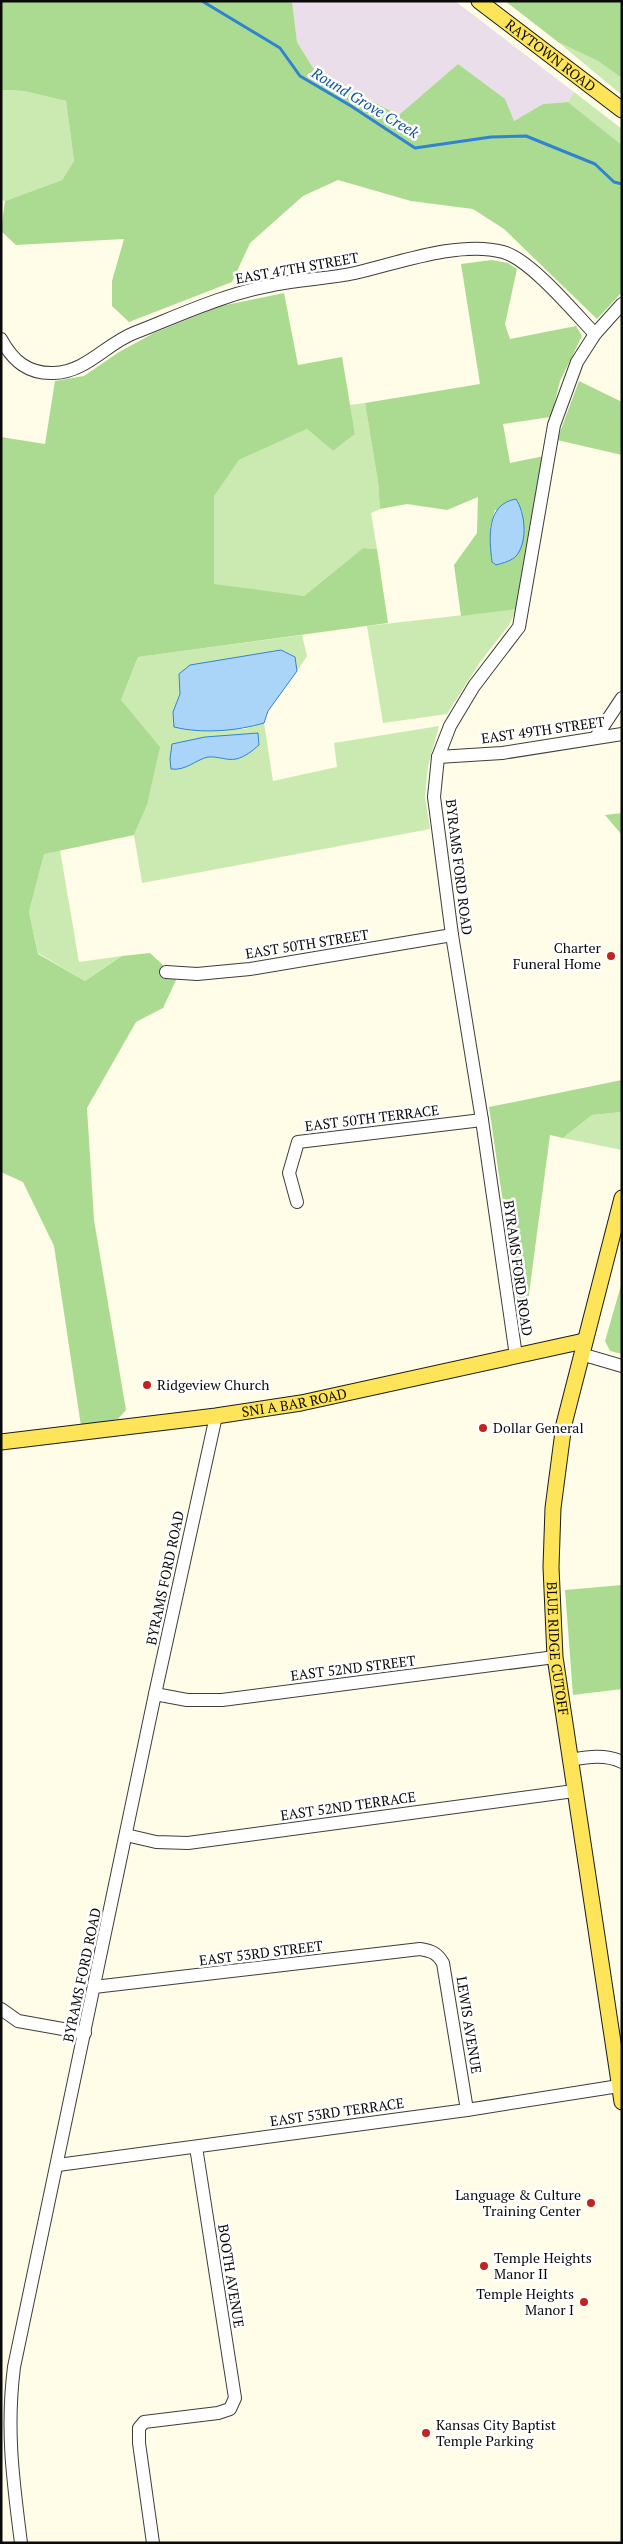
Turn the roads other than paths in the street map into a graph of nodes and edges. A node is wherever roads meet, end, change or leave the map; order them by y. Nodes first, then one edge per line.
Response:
1 (479, 1) edge
2 (622, 110) edge
3 (622, 304) edge
4 (595, 334) junction
5 (1, 339) edge
6 (622, 698) edge
7 (622, 734) edge
8 (596, 737) junction
9 (438, 757) junction
10 (452, 935) junction
11 (166, 972) dead end
12 (482, 1120) junction
13 (622, 1198) edge
14 (297, 1202) dead end
15 (582, 1348) junction
16 (516, 1356) junction
17 (622, 1366) edge
18 (216, 1416) junction
19 (1, 1442) edge
20 (556, 1658) junction
21 (155, 1694) junction
22 (570, 1760) junction
23 (622, 1762) edge
24 (574, 1791) junction
25 (126, 1835) junction
26 (431, 1951) joint
27 (94, 1987) junction
28 (1, 2009) edge
29 (617, 2032) edge
30 (85, 2033) junction
31 (619, 2086) junction
32 (622, 2102) edge
33 (467, 2110) junction
34 (196, 2147) junction
35 (58, 2165) junction
36 (21, 2543) edge
37 (153, 2543) edge

1 - 2 main road, RAYTOWN ROAD
3 - 4 street, BYRAMS FORD ROAD
4 - 5 street, EAST 47TH STREET
4 - 9 street, BYRAMS FORD ROAD
6 - 8 street
7 - 8 street, EAST 49TH STREET
8 - 9 street, EAST 49TH STREET
9 - 10 street, BYRAMS FORD ROAD
10 - 11 street, EAST 50TH STREET
10 - 12 street, BYRAMS FORD ROAD
12 - 14 street, EAST 50TH TERRACE
12 - 16 street, BYRAMS FORD ROAD
13 - 15 main road, BLUE RIDGE CUTOFF
15 - 16 main road, SNI A BAR ROAD
15 - 17 street, SNI A BAR ROAD
15 - 20 main road, BLUE RIDGE CUTOFF
16 - 18 main road, SNI A BAR ROAD
18 - 19 main road, SNI A BAR ROAD
18 - 21 street, BYRAMS FORD ROAD
20 - 21 street, EAST 52ND STREET
20 - 22 main road, BLUE RIDGE CUTOFF
21 - 25 street, BYRAMS FORD ROAD
22 - 23 street
22 - 24 main road, BLUE RIDGE CUTOFF
24 - 25 street, EAST 52ND TERRACE
24 - 29 main road, BLUE RIDGE CUTOFF
25 - 27 street, BYRAMS FORD ROAD
26 - 27 street, EAST 53RD STREET
26 - 33 street, LEWIS AVENUE
27 - 30 street, BYRAMS FORD ROAD
28 - 30 street
29 - 31 main road, BLUE RIDGE CUTOFF
30 - 35 street, BYRAMS FORD ROAD
31 - 32 main road, BLUE RIDGE CUTOFF
31 - 33 street, EAST 53RD TERRACE
33 - 34 street, EAST 53RD TERRACE
34 - 35 street, EAST 53RD TERRACE
34 - 37 street, BOOTH AVENUE
35 - 36 street, BYRAMS FORD ROAD

